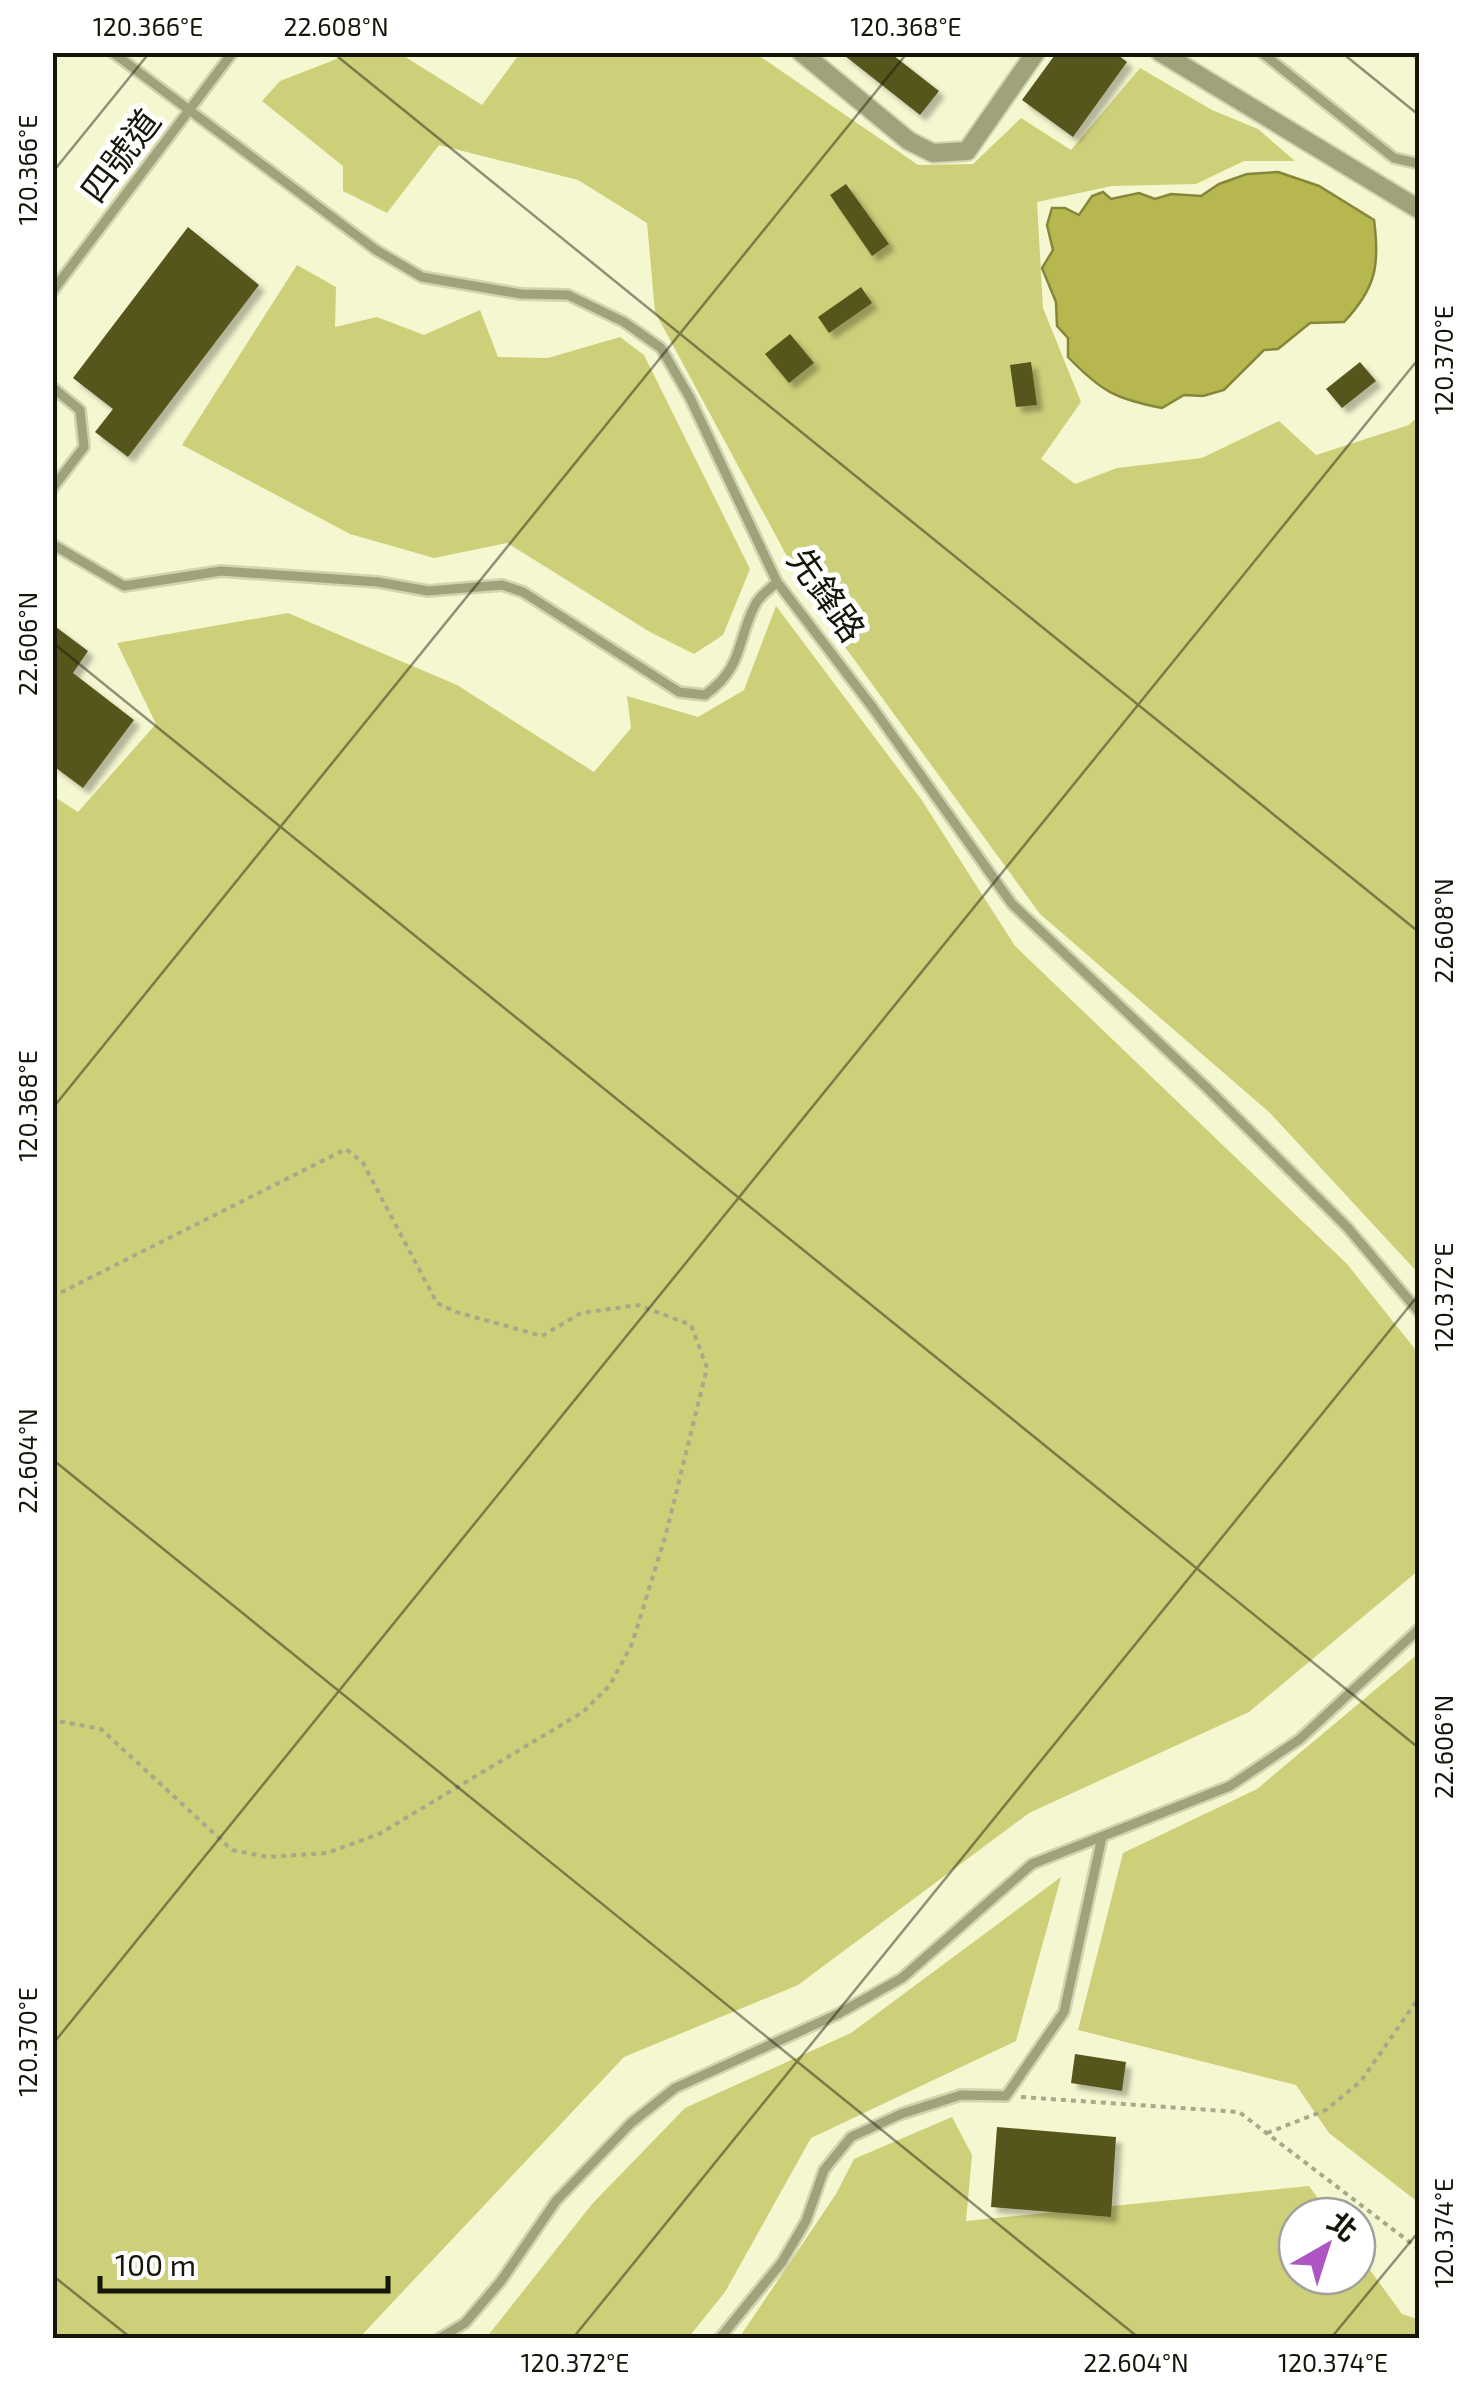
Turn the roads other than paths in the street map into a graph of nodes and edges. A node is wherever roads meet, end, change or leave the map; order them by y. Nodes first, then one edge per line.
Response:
1 (112, 52) edge
2 (233, 52) edge
3 (801, 52) edge
4 (1036, 52) edge
5 (1160, 52) edge
6 (1261, 52) edge
7 (189, 112) junction
8 (1420, 164) edge
9 (1420, 210) edge
10 (52, 292) edge
11 (52, 388) edge
12 (52, 489) edge
13 (52, 544) edge
14 (778, 582) junction
15 (1420, 1313) edge
16 (1420, 1628) edge
17 (1102, 1837) junction
18 (440, 2338) edge
19 (720, 2338) edge

1 - 7 lane, 先鋒路
2 - 7 lane, 四號道
3 - 4 street
5 - 9 street
6 - 8 lane
7 - 10 lane, 四號道
7 - 14 lane, 先鋒路
11 - 12 lane
13 - 14 lane
14 - 15 lane, 先鋒路
16 - 17 lane
17 - 18 lane
17 - 19 lane

